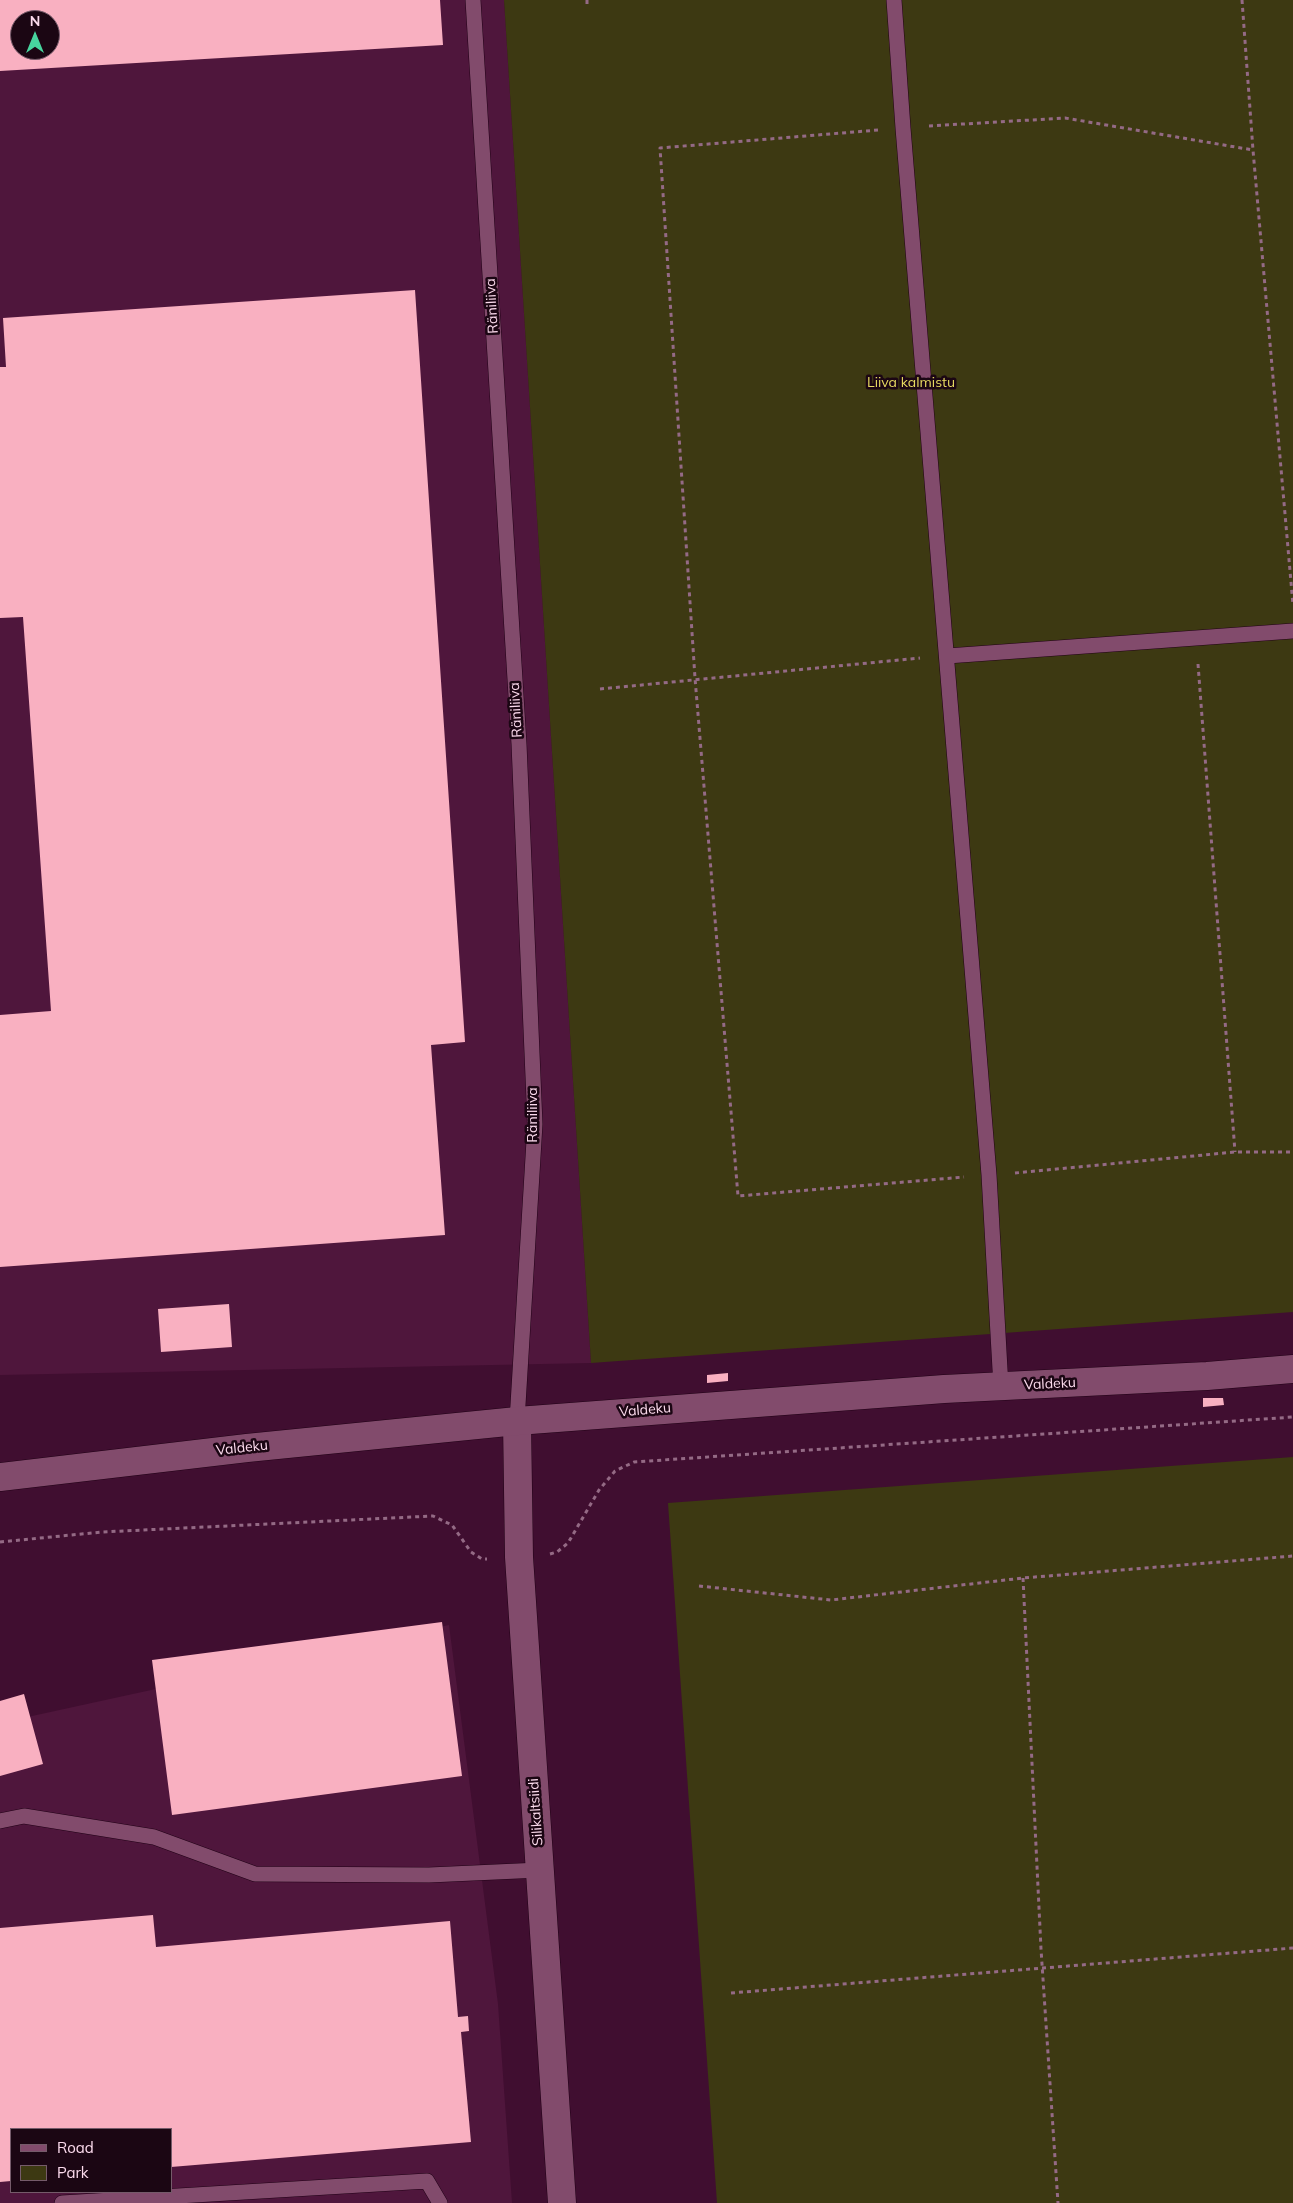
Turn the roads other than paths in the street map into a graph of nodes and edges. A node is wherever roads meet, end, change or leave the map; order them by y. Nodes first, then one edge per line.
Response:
1 (473, 0) edge
2 (894, 0) edge
3 (1293, 631) edge
4 (947, 656) junction
5 (1293, 1369) edge
6 (1001, 1387) junction
7 (517, 1421) junction
8 (0, 1477) edge
9 (0, 1821) edge
10 (540, 1870) junction
11 (62, 2203) edge
12 (440, 2203) edge
13 (562, 2203) edge

1 - 7 lane, Räniliiva
2 - 4 lane
3 - 4 lane
4 - 6 lane
5 - 6 street, Valdeku
6 - 7 street, Valdeku
7 - 8 street, Valdeku
7 - 10 street, Silikaltsiidi
9 - 10 lane
10 - 13 street, Silikaltsiidi
11 - 12 lane

